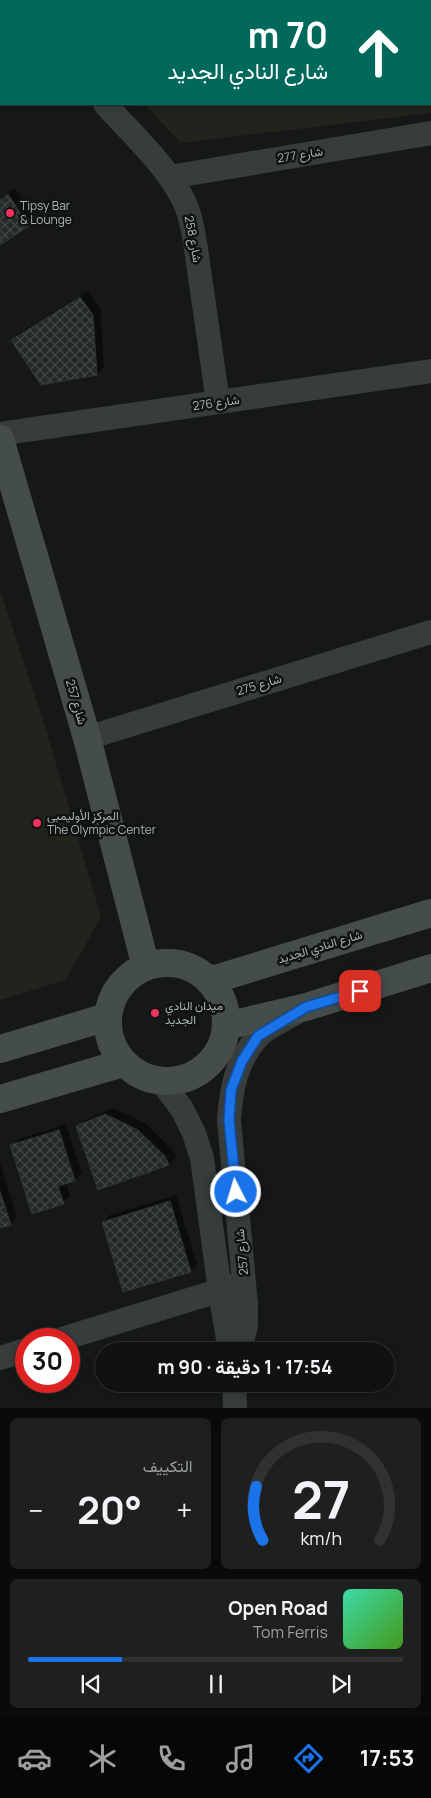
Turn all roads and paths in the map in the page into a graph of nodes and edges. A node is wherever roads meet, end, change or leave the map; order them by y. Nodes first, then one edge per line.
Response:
1 (106, 105) edge
2 (431, 133) edge
3 (170, 176) junction
4 (431, 371) edge
5 (218, 402) junction
6 (0, 434) edge
7 (0, 439) edge
8 (431, 632) edge
9 (86, 738) junction
10 (431, 913) edge
11 (146, 967) junction
12 (431, 968) edge
13 (209, 981) junction
14 (306, 1007) junction
15 (107, 1017) junction
16 (226, 1026) junction
17 (0, 1048) edge
18 (123, 1063) junction
19 (161, 1081) junction
20 (0, 1099) edge
21 (244, 1283) junction
22 (220, 1290) junction
23 (80, 1333) edge
24 (229, 1342) edge
25 (242, 1342) edge
26 (15, 1353) edge
27 (0, 1358) edge
28 (234, 1392) edge
29 (234, 1408) edge

1 - 3 street, شارع 258
2 - 3 street, شارع 277
3 - 5 street, شارع 258
4 - 5 street, شارع 276
5 - 6 street, شارع 276
7 - 9 street, شارع 257
8 - 9 street, شارع 275
9 - 11 street, شارع 257
10 - 13 street, شارع النادي الجديد
11 - 13 street
11 - 15 street
12 - 14 street
13 - 16 street
14 - 16 street
14 - 21 street, شارع 257
15 - 17 street
15 - 18 street
16 - 19 street
18 - 19 street
18 - 20 street
19 - 22 street
21 - 22 street
21 - 25 street, شارع 257
22 - 23 street
22 - 24 street
26 - 27 street
28 - 29 street

